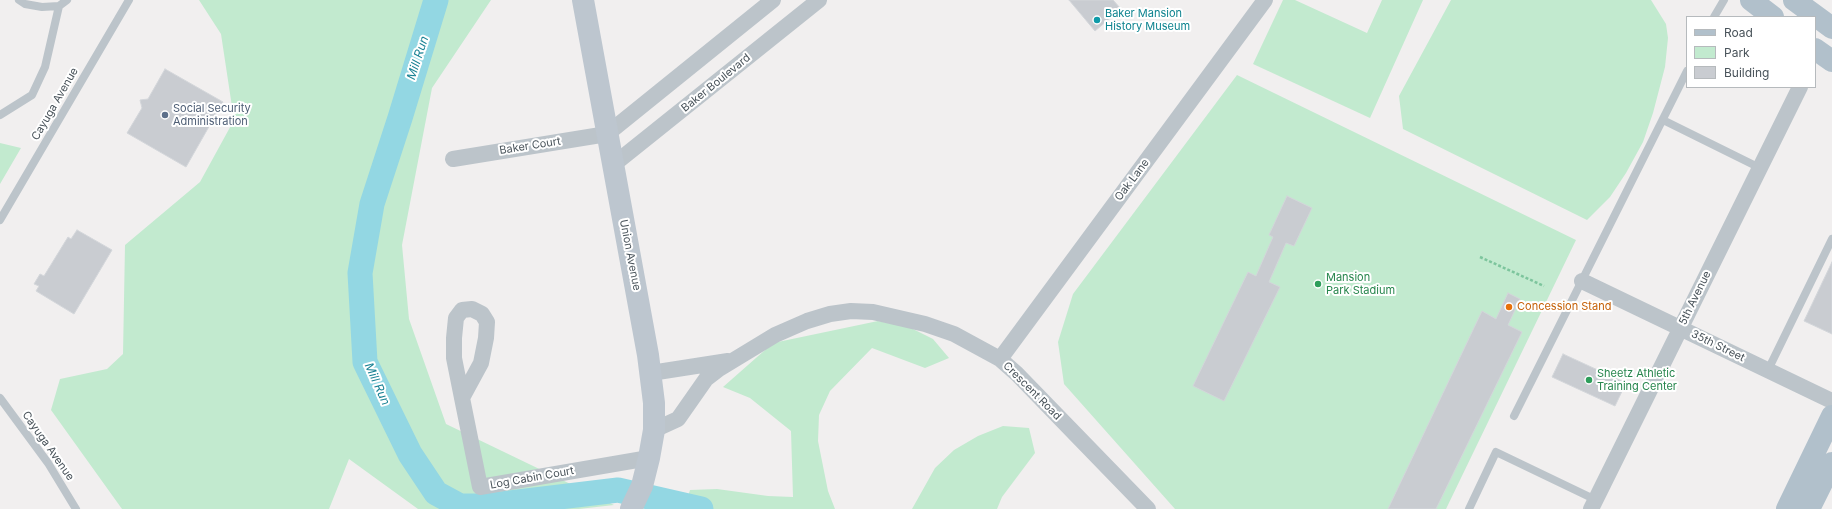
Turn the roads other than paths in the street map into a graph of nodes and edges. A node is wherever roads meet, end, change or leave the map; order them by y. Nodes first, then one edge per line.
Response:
1 (19, 0) edge
2 (67, 0) edge
3 (129, 0) edge
4 (583, 0) edge
5 (773, 0) edge
6 (819, 0) edge
7 (1265, 0) edge
8 (1724, 0) edge
9 (1751, 0) edge
10 (1794, 0) edge
11 (59, 6) junction
12 (1715, 16) edge
13 (1772, 16) edge
14 (1831, 26) edge
15 (1686, 73) edge
16 (1800, 88) edge
17 (0, 115) edge
18 (1662, 120) junction
19 (607, 134) junction
20 (453, 159) dead end
21 (613, 165) junction
22 (1760, 168) junction
23 (0, 220) edge
24 (1832, 239) edge
25 (1582, 281) junction
26 (1680, 328) junction
27 (1000, 359) junction
28 (733, 360) junction
29 (1768, 370) junction
30 (651, 374) junction
31 (0, 398) edge
32 (462, 398) junction
33 (1832, 401) edge
34 (1514, 416) dead end
35 (1832, 416) edge
36 (654, 430) junction
37 (649, 458) junction
38 (1832, 463) edge
39 (636, 499) edge
40 (1593, 504) edge
41 (76, 509) edge
42 (1148, 509) edge
43 (1469, 509) edge
44 (1787, 509) edge
45 (1809, 509) edge

1 - 11 lane
2 - 11 lane
3 - 23 lane, Cayuga Avenue
4 - 19 main road, Union Avenue
5 - 19 street
6 - 21 street, Baker Boulevard
7 - 27 street, Oak Lane
8 - 12 lane
9 - 13 main road
10 - 14 main road
11 - 17 lane
15 - 18 lane
16 - 22 street, 5th Avenue
18 - 22 lane
18 - 25 lane
19 - 20 street, Baker Court
19 - 21 main road, Union Avenue
21 - 30 main road, Union Avenue
22 - 26 street, 5th Avenue
24 - 29 lane
25 - 26 street, 35th Street
25 - 34 lane
26 - 29 street, 35th Street
26 - 40 street, 5th Avenue
27 - 28 street, Crescent Road
27 - 42 street, Crescent Road
28 - 30 street, Crescent Road
28 - 36 street, Crescent Road
29 - 33 street, 35th Street
30 - 36 main road, Union Avenue
31 - 41 lane, Cayuga Avenue
32 - 32 street, Log Cabin Court
32 - 37 street, Log Cabin Court
35 - 44 main road
36 - 37 main road, Union Avenue
37 - 39 main road, Union Avenue
38 - 45 main road
40 - 43 lane

